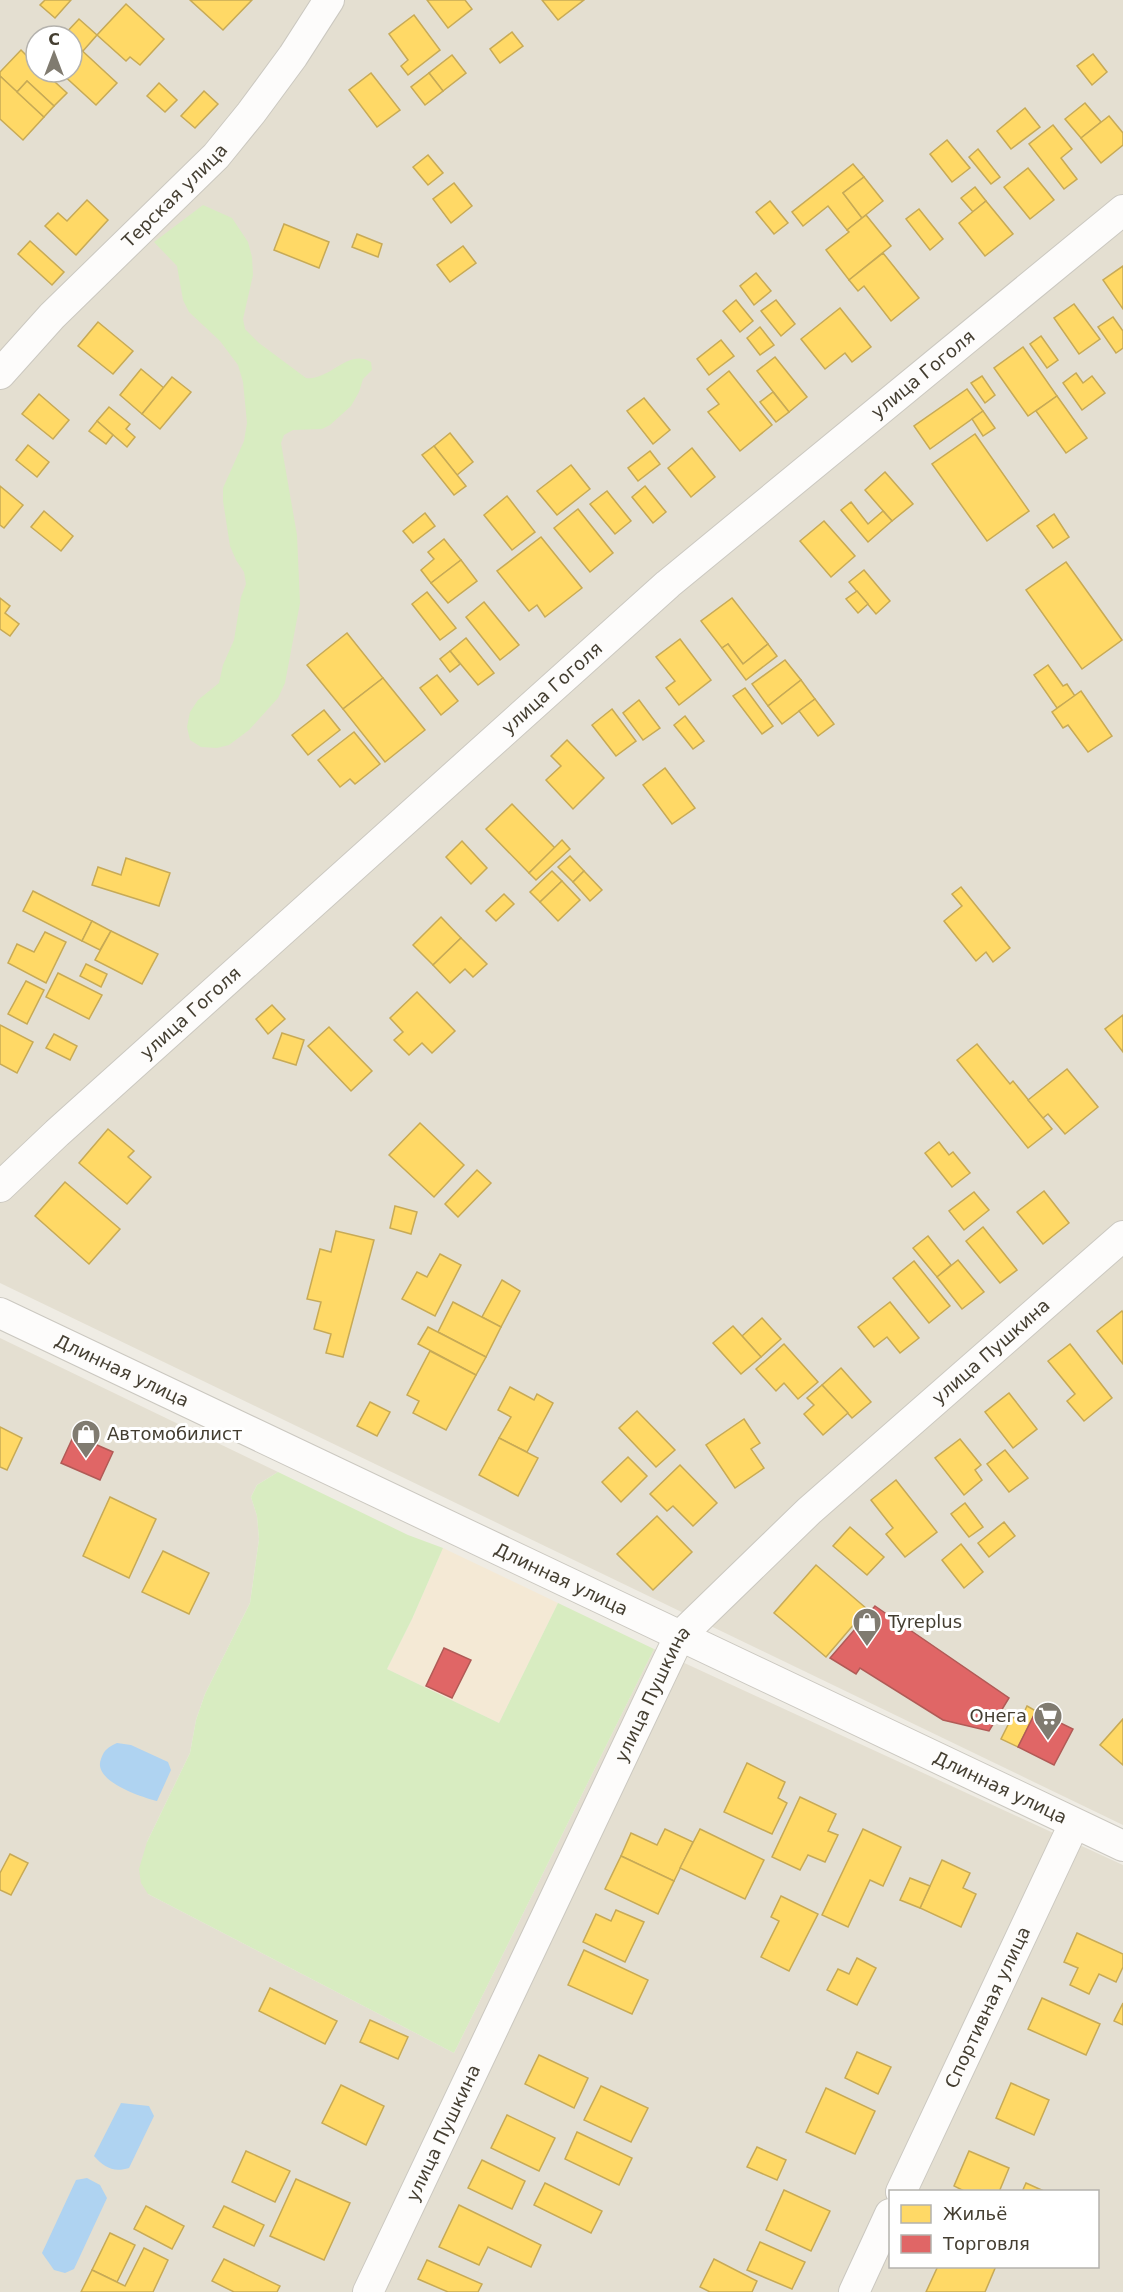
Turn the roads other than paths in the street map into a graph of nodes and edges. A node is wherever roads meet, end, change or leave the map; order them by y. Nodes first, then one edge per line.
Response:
1 (329, 0) edge
2 (1123, 210) edge
3 (0, 374) edge
4 (0, 1187) edge
5 (1123, 1236) edge
6 (0, 1313) edge
7 (679, 1637) junction
8 (1074, 1824) junction
9 (1123, 1846) edge
10 (902, 2190) edge
11 (889, 2218) edge
12 (368, 2292) edge
13 (854, 2292) edge

1 - 3 street, Терская улица
2 - 4 street, улица Гоголя
5 - 7 street, улица Пушкина
6 - 7 street, Длинная улица
7 - 8 street, Длинная улица
7 - 12 street, улица Пушкина
8 - 9 street, Длинная улица
8 - 10 street, Спортивная улица
11 - 13 street

